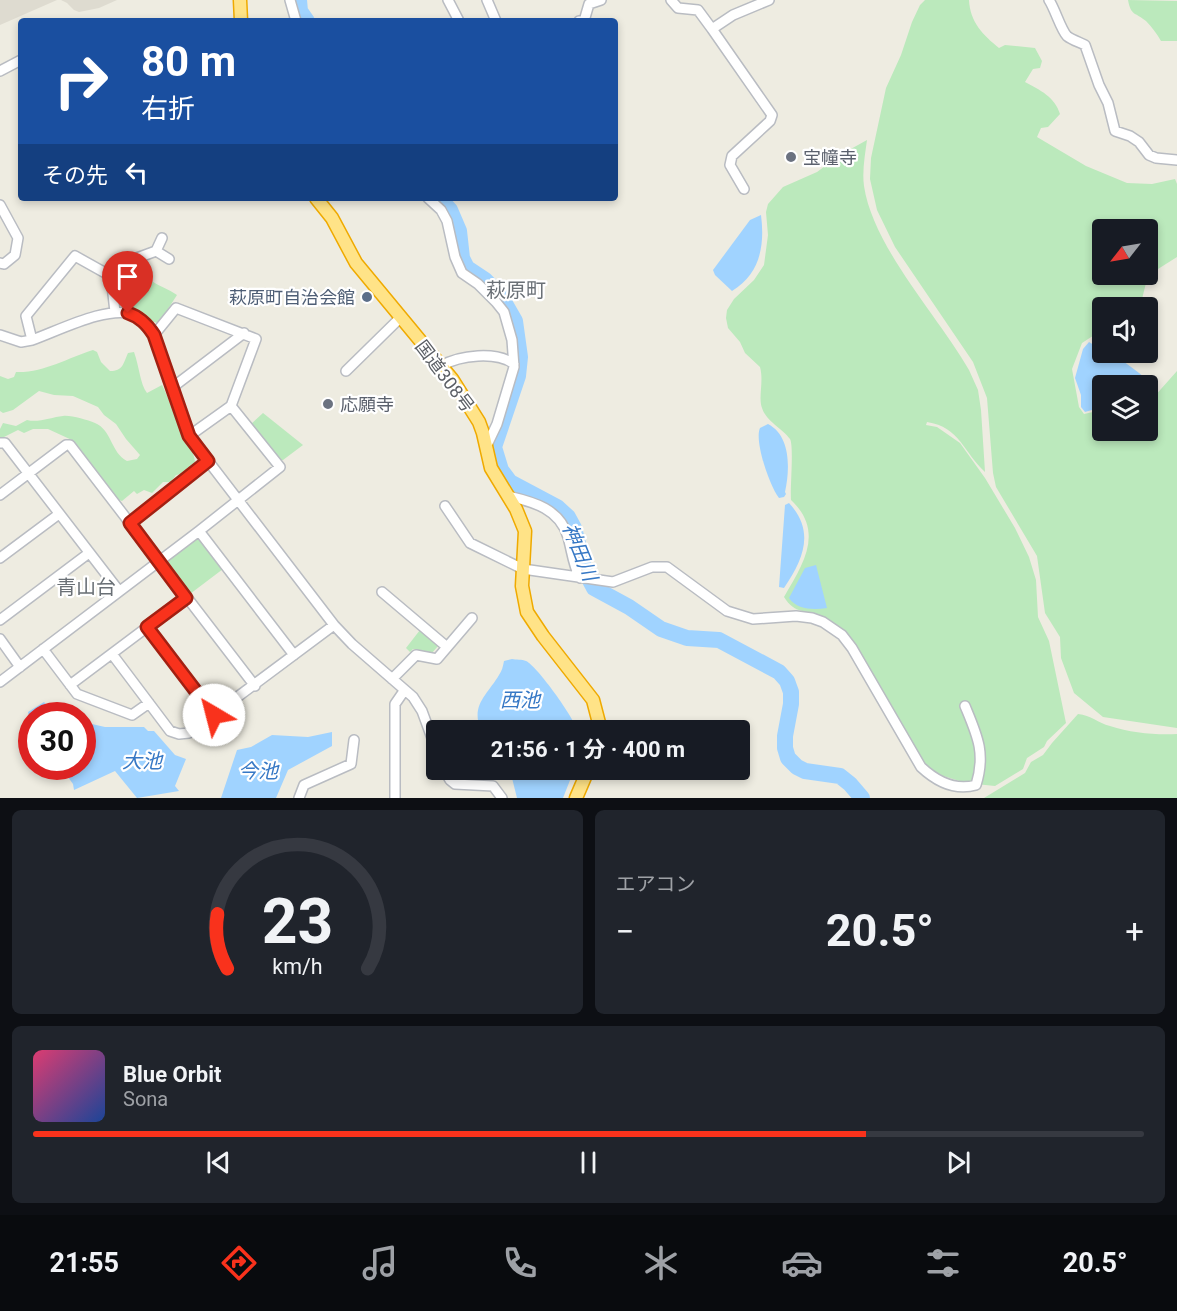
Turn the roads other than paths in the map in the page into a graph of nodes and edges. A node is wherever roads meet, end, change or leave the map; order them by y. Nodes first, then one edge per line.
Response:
1 (240, 0) edge
2 (290, 0) edge
3 (448, 0) edge
4 (488, 0) edge
5 (601, 0) edge
6 (671, 0) edge
7 (769, 0) edge
8 (1049, 0) edge
9 (587, 2) edge
10 (241, 18) edge
11 (295, 18) edge
12 (457, 18) edge
13 (495, 18) edge
14 (584, 18) edge
15 (712, 29) junction
16 (18, 62) edge
17 (0, 71) edge
18 (1177, 160) edge
19 (744, 189) dead end
20 (318, 201) edge
21 (431, 201) edge
22 (0, 205) edge
23 (162, 238) dead end
24 (156, 251) junction
25 (169, 259) dead end
26 (0, 264) edge
27 (109, 275) junction
28 (116, 312) junction
29 (400, 318) junction
30 (244, 333) junction
31 (0, 334) edge
32 (154, 335) junction
33 (32, 340) junction
34 (514, 365) junction
35 (441, 366) junction
36 (526, 368) dead end
37 (346, 371) dead end
38 (173, 387) junction
39 (231, 406) junction
40 (189, 436) junction
41 (0, 443) edge
42 (486, 445) junction
43 (208, 461) junction
44 (28, 474) junction
45 (0, 495) edge
46 (508, 496) junction
47 (238, 500) junction
48 (445, 506) dead end
49 (59, 514) junction
50 (130, 523) junction
51 (199, 531) junction
52 (89, 553) junction
53 (0, 558) edge
54 (159, 561) junction
55 (523, 569) junction
56 (580, 578) junction
57 (119, 591) junction
58 (382, 592) dead end
59 (186, 598) junction
60 (472, 618) dead end
61 (0, 620) edge
62 (334, 625) junction
63 (147, 627) junction
64 (0, 639) edge
65 (447, 647) junction
66 (43, 649) junction
67 (112, 654) junction
68 (294, 655) junction
69 (20, 667) junction
70 (392, 679) junction
71 (0, 682) edge
72 (70, 685) junction
73 (255, 686) junction
74 (404, 691) junction
75 (149, 703) junction
76 (965, 706) dead end
77 (214, 715) junction
78 (598, 720) edge
79 (426, 722) edge
80 (354, 740) dead end
81 (450, 780) edge
82 (584, 780) edge
83 (299, 798) edge
84 (396, 798) edge
85 (502, 798) edge
86 (576, 798) edge

1 - 10 highway
2 - 11 street
3 - 12 street
4 - 13 street
5 - 9 street
6 - 15 street
7 - 15 street
8 - 18 street
9 - 14 street
15 - 19 street
16 - 17 street
20 - 29 highway, 国道308号
21 - 34 street
22 - 26 street
23 - 24 street
24 - 25 street
24 - 27 street
27 - 28 street
27 - 33 street
28 - 32 street
28 - 33 street
29 - 35 highway, 国道308号
29 - 37 street
30 - 32 street
30 - 38 street
30 - 39 street
31 - 33 street
32 - 38 street
34 - 35 street
34 - 36 street
34 - 42 street
35 - 42 highway, 国道308号
38 - 40 street
39 - 40 street
39 - 47 street
40 - 43 street
41 - 44 street
42 - 46 highway, 国道308号
43 - 47 street
43 - 50 street
44 - 45 street
44 - 49 street
44 - 50 street
46 - 55 highway, 国道308号
46 - 56 street
47 - 51 street
47 - 62 street
48 - 55 street
49 - 52 street
49 - 53 street
50 - 54 street
51 - 54 street
51 - 68 street
52 - 57 street
52 - 61 street
54 - 57 street
54 - 59 street
55 - 56 street
55 - 78 highway, 国道308号
56 - 76 street
57 - 66 street
58 - 65 street
59 - 63 street
59 - 73 street
60 - 65 street
62 - 68 street
62 - 70 street
63 - 67 street
63 - 77 street
64 - 69 street
65 - 70 street
66 - 69 street
66 - 72 street
67 - 72 street
67 - 75 street
68 - 73 street
69 - 71 street
70 - 74 street
72 - 75 street
73 - 77 street
74 - 79 street
74 - 84 street
75 - 77 street
80 - 83 street
81 - 85 street
82 - 86 highway

